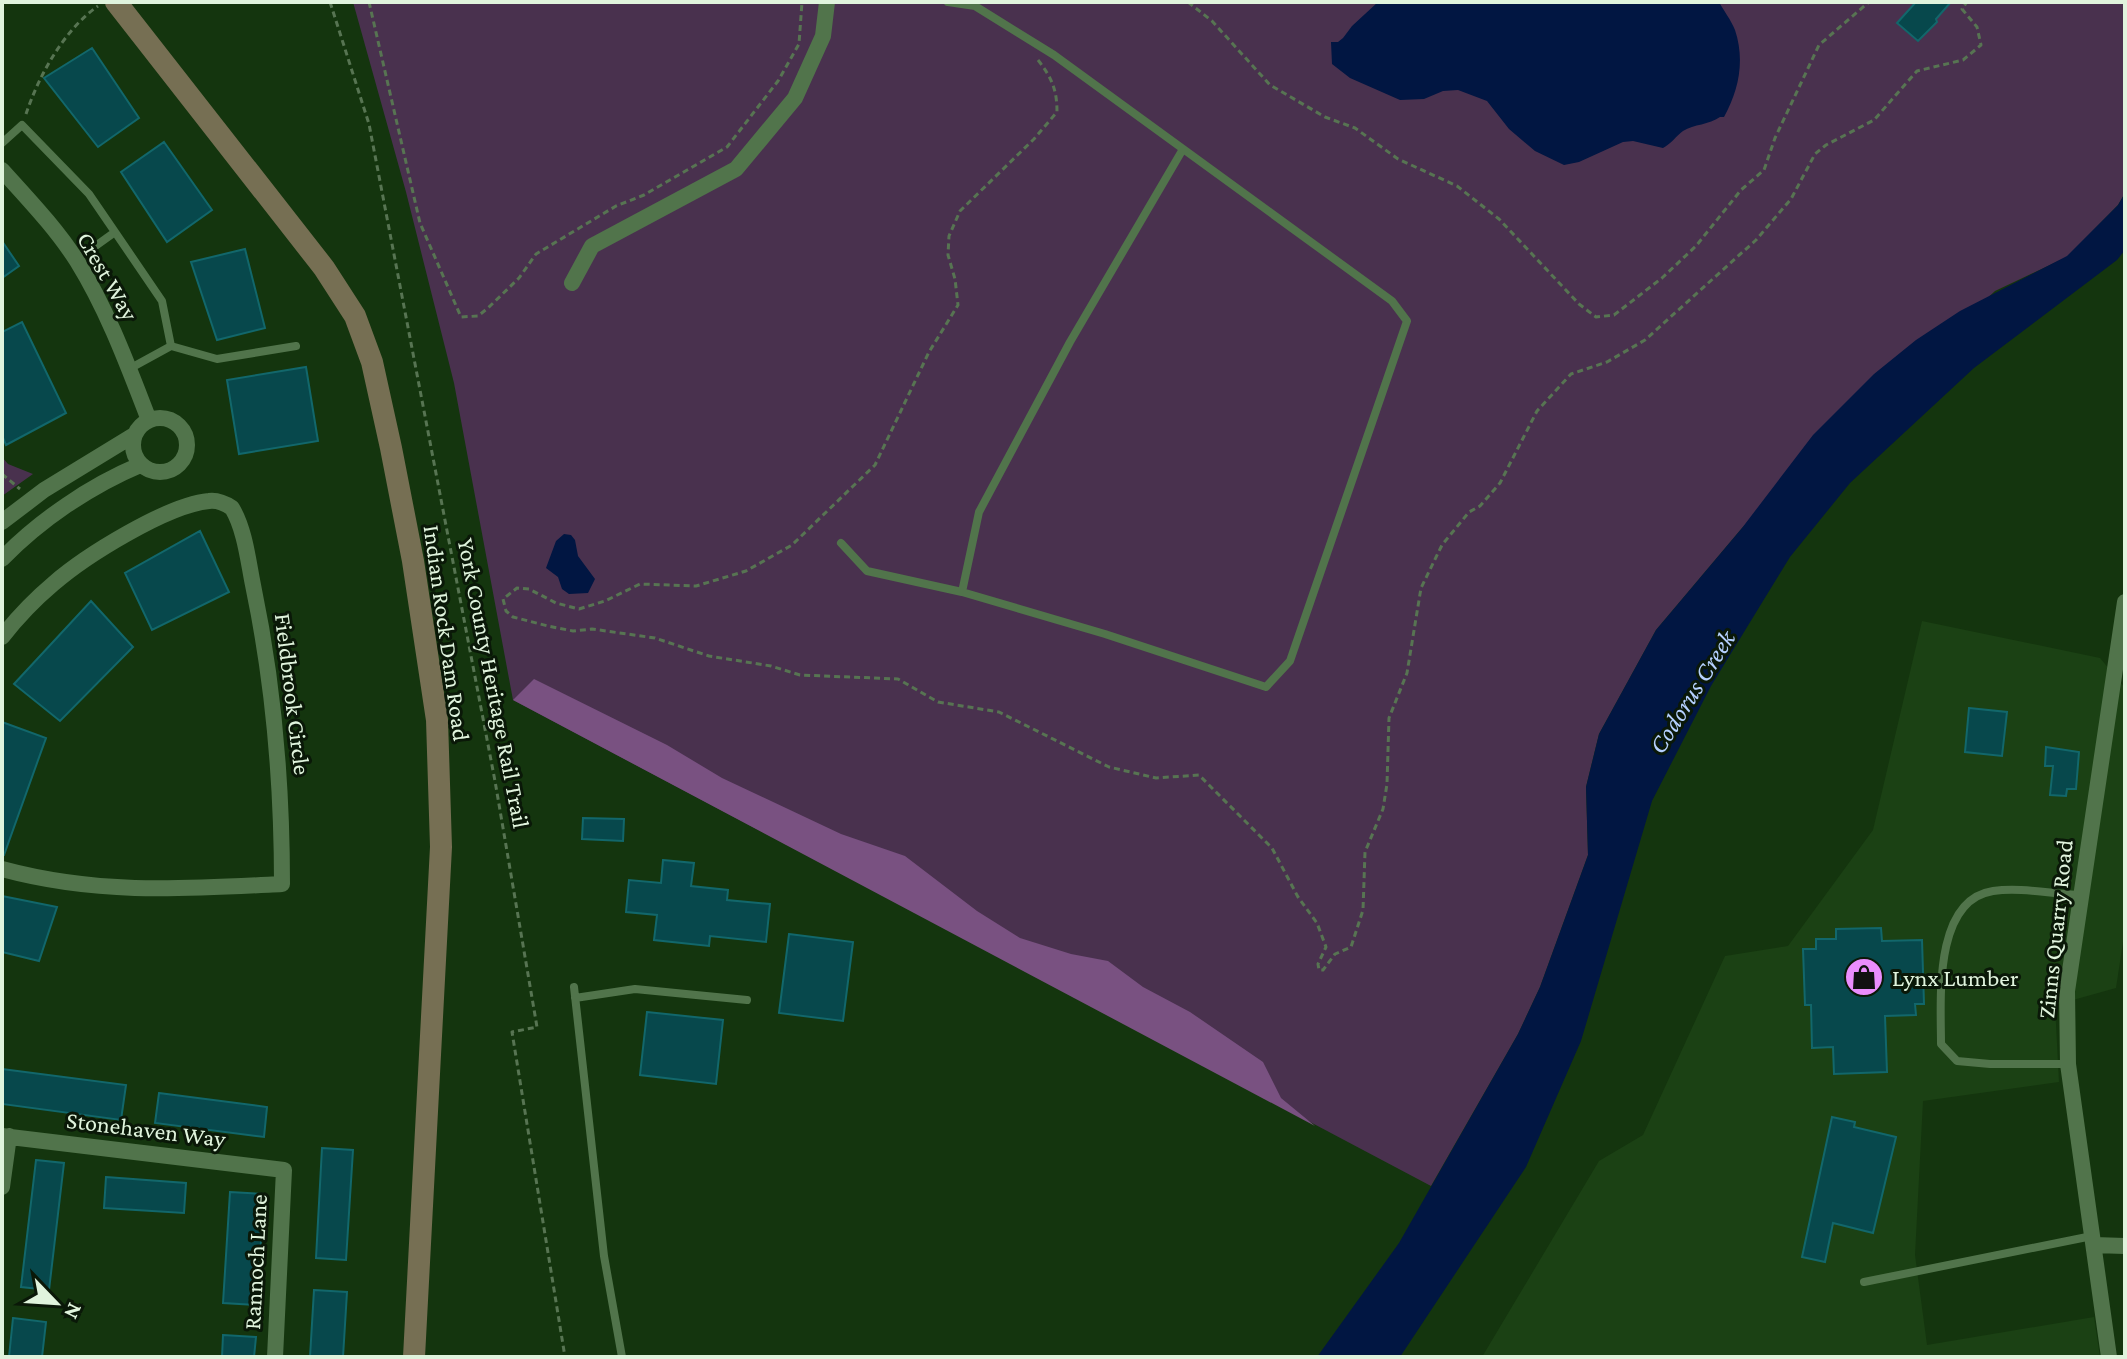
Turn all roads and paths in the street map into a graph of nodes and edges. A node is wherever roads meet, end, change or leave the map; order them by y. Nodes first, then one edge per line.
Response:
1 (330, 2) edge
2 (369, 2) edge
3 (802, 2) edge
4 (827, 2) edge
5 (948, 2) edge
6 (1188, 2) edge
7 (1869, 2) edge
8 (1967, 2) edge
9 (108, 4) edge
10 (1037, 58) dead end
11 (22, 125) junction
12 (2, 143) edge
13 (1183, 149) junction
14 (2, 170) edge
15 (115, 232) junction
16 (76, 260) junction
17 (572, 283) dead end
18 (171, 346) junction
19 (296, 346) dead end
20 (129, 369) junction
21 (149, 420) junction
22 (134, 435) junction
23 (140, 465) junction
24 (2, 474) edge
25 (32, 500) junction
26 (2, 522) edge
27 (841, 543) dead end
28 (2, 559) edge
29 (962, 592) junction
30 (2125, 602) edge
31 (2, 637) edge
32 (2, 869) edge
33 (2080, 895) junction
34 (574, 987) dead end
35 (575, 998) junction
36 (747, 1000) dead end
37 (2068, 1064) junction
38 (5, 1136) edge
39 (284, 1170) joint
40 (2, 1187) edge
41 (2093, 1240) junction
42 (2125, 1246) edge
43 (1864, 1282) dead end
44 (275, 1357) edge
45 (414, 1357) edge
46 (565, 1357) edge
47 (622, 1357) edge
48 (2109, 1357) edge

1 - 46 path, York County Heritage Rail Trail
2 - 3 path
4 - 17 street
5 - 13 lane
6 - 7 path
8 - 10 path
9 - 11 path
9 - 45 street, Indian Rock Dam Road
11 - 12 lane
11 - 15 lane
13 - 29 lane
13 - 29 lane
14 - 16 street, Crest Way
15 - 16 lane
15 - 18 lane
16 - 20 street, Crest Way
18 - 19 lane
18 - 20 lane
20 - 21 street, Crest Way
21 - 22 street
21 - 23 street
22 - 23 street
22 - 25 street
23 - 28 street
24 - 25 path
25 - 26 street
27 - 29 lane
30 - 33 street, Zinns Quarry Road
31 - 32 street, Fieldbrook Circle
33 - 37 street, Zinns Quarry Road
33 - 37 lane
34 - 35 lane
35 - 36 lane
35 - 47 lane
37 - 41 street, Zinns Quarry Road
38 - 39 street, Stonehaven Way
38 - 40 street
39 - 44 street, Rannoch Lane
41 - 42 street
41 - 43 lane
41 - 48 street, Zinns Quarry Road

